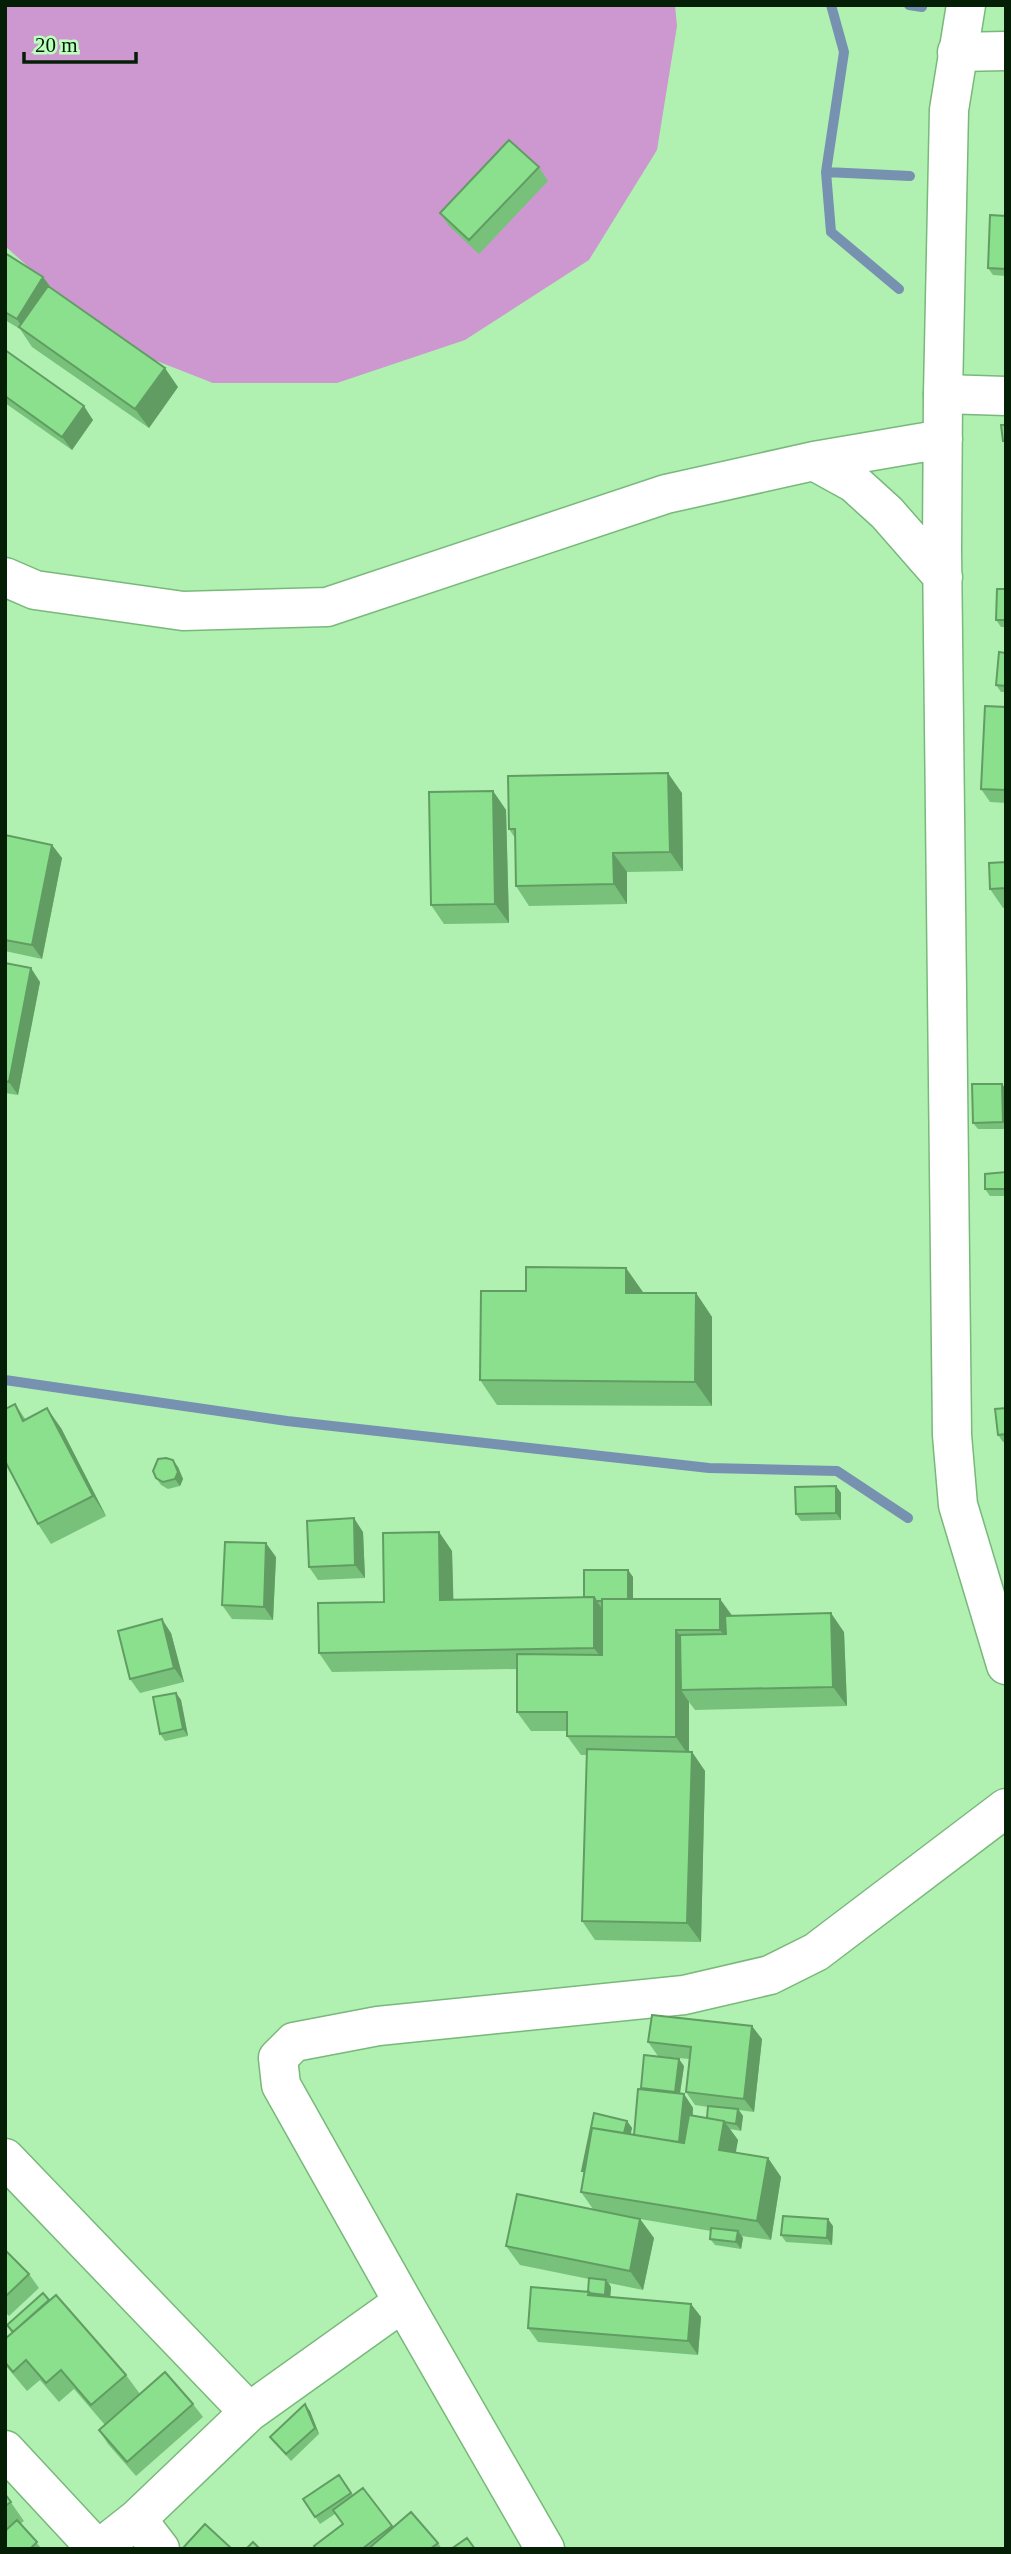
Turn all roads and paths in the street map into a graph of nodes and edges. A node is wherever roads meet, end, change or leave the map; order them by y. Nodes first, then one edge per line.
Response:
1 (966, 5) edge
2 (957, 51) junction
3 (1006, 51) edge
4 (943, 394) junction
5 (1006, 396) edge
6 (943, 439) junction
7 (814, 461) junction
8 (943, 577) junction
9 (5, 578) edge
10 (1005, 1660) edge
11 (1006, 1665) edge
12 (1006, 1808) edge
13 (5, 2158) edge
14 (403, 2302) junction
15 (250, 2412) junction
16 (5, 2450) edge
17 (149, 2534) edge
18 (98, 2549) edge
19 (545, 2549) edge

1 - 2 street
2 - 3 street
2 - 4 street
4 - 5 street
4 - 6 street
6 - 7 street
6 - 8 street
7 - 8 street
7 - 9 street
8 - 10 street
10 - 11 street
12 - 14 street
13 - 15 street
14 - 15 street
14 - 19 street
15 - 17 street
16 - 18 street
17 - 18 street

